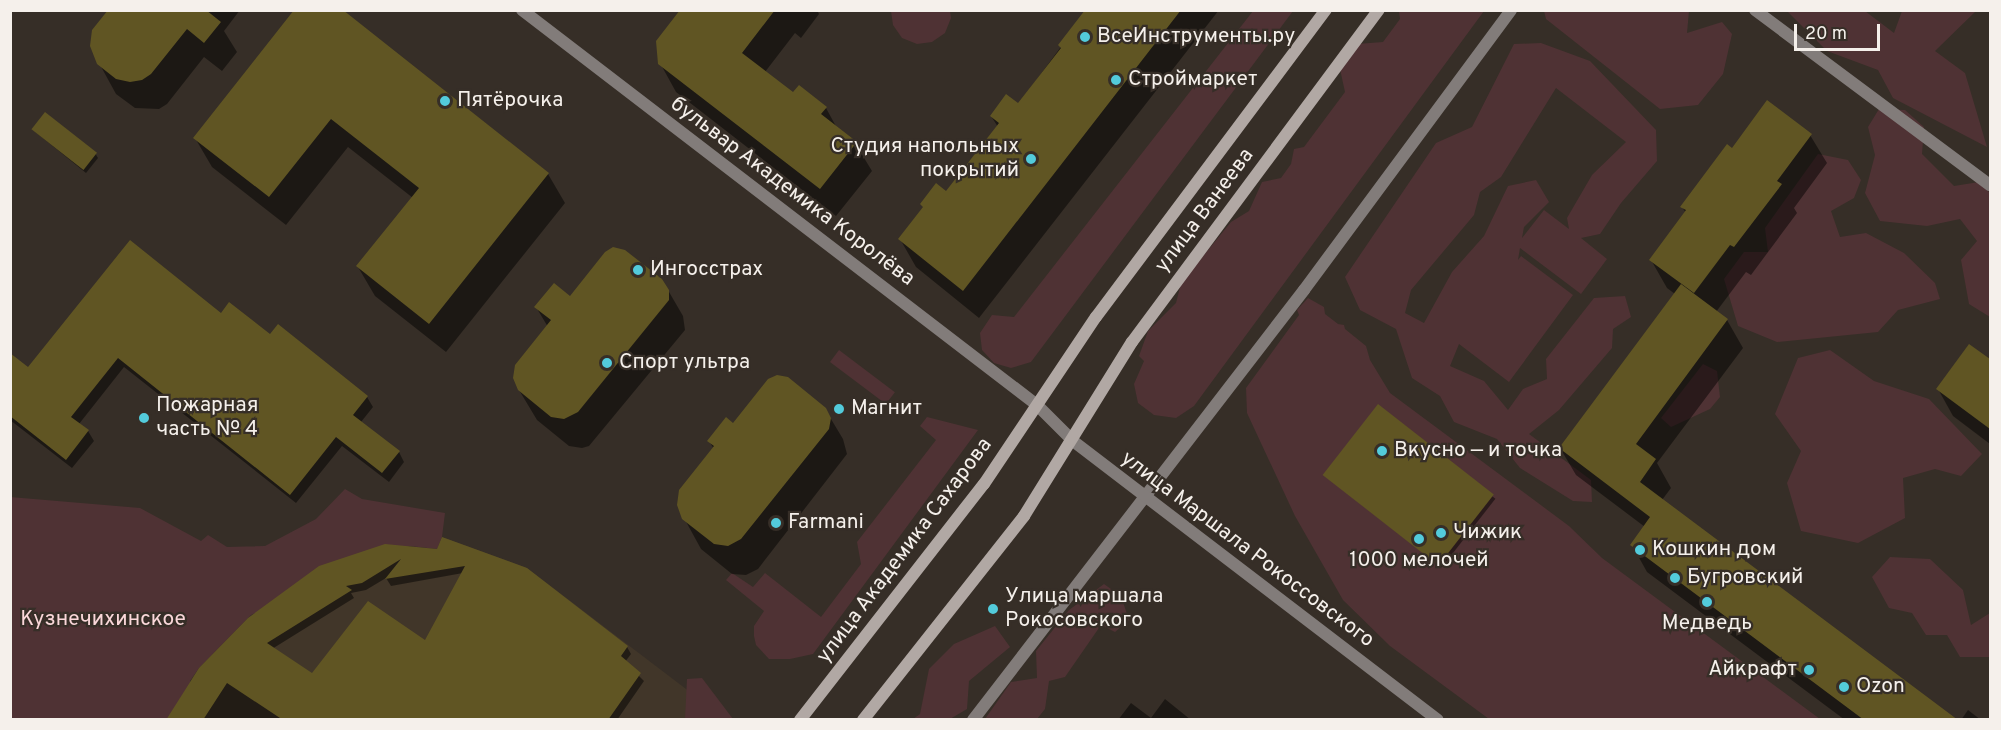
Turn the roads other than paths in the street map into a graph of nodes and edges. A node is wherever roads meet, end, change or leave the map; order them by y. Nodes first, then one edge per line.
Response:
1 (522, 10) edge
2 (1326, 10) edge
3 (1379, 10) edge
4 (1511, 10) edge
5 (1755, 10) edge
6 (1990, 185) edge
7 (1037, 405) junction
8 (1072, 441) junction
9 (1146, 497) junction
10 (800, 720) edge
11 (863, 720) edge
12 (973, 720) edge
13 (1438, 720) edge

1 - 7 street, бульвар Академика Королёва
2 - 7 main road, улица Ванеева
3 - 8 main road, улица Ванеева
4 - 9 street
5 - 6 street
7 - 8 street, улица Маршала Рокоссовского
7 - 10 main road, улица Академика Сахарова
8 - 9 street, улица Маршала Рокоссовского
8 - 11 main road
9 - 12 street
9 - 13 street, улица Маршала Рокоссовского

